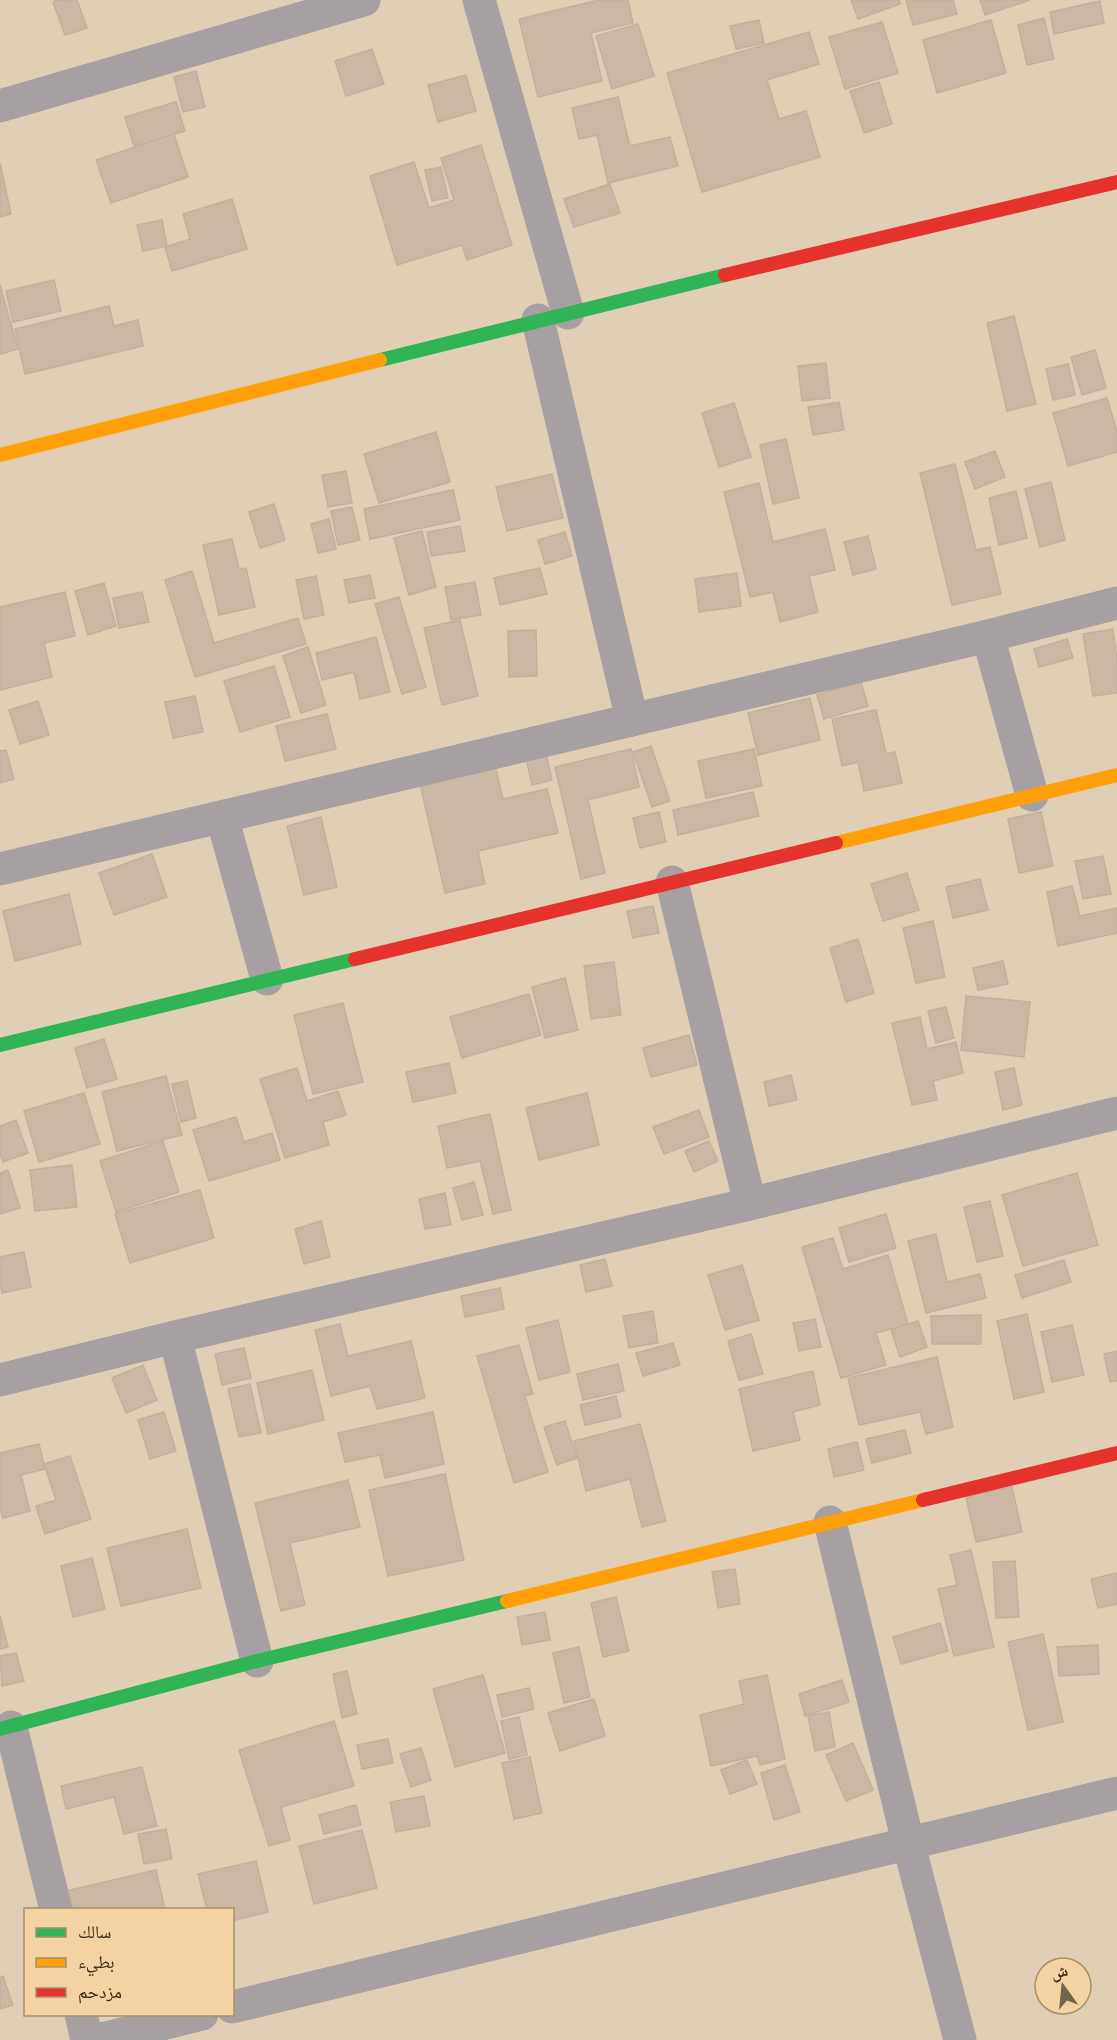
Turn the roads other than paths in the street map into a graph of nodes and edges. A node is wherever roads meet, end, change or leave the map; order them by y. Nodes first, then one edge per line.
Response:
1 (364, 0) edge
2 (479, 0) edge
3 (0, 106) edge
4 (1117, 182) edge
5 (553, 316) junction
6 (0, 455) edge
7 (1117, 603) edge
8 (988, 636) junction
9 (632, 720) junction
10 (1117, 775) edge
11 (1032, 795) junction
12 (222, 817) junction
13 (0, 869) edge
14 (672, 882) junction
15 (267, 980) junction
16 (0, 1046) edge
17 (1115, 1120) edge
18 (750, 1204) junction
19 (175, 1337) junction
20 (0, 1380) edge
21 (1117, 1453) edge
22 (830, 1522) junction
23 (257, 1661) junction
24 (6, 1728) edge
25 (1117, 1793) edge
26 (908, 1842) junction
27 (55, 1908) edge
28 (234, 2007) edge
29 (81, 2016) edge
30 (194, 2016) edge
31 (87, 2040) edge
32 (98, 2040) edge
33 (960, 2040) edge

1 - 3 street
2 - 5 street
4 - 5 street
5 - 6 street
5 - 9 street
7 - 8 street
8 - 9 street
8 - 11 street
9 - 12 street
10 - 11 street
11 - 14 street
12 - 13 street
12 - 15 street
14 - 15 street
14 - 18 street
15 - 16 street
17 - 18 street
18 - 19 street
19 - 20 street
19 - 23 street
21 - 22 street
22 - 23 street
22 - 26 street
23 - 24 street
24 - 27 street
25 - 26 street
26 - 28 street
26 - 33 street
29 - 31 street
30 - 32 street

